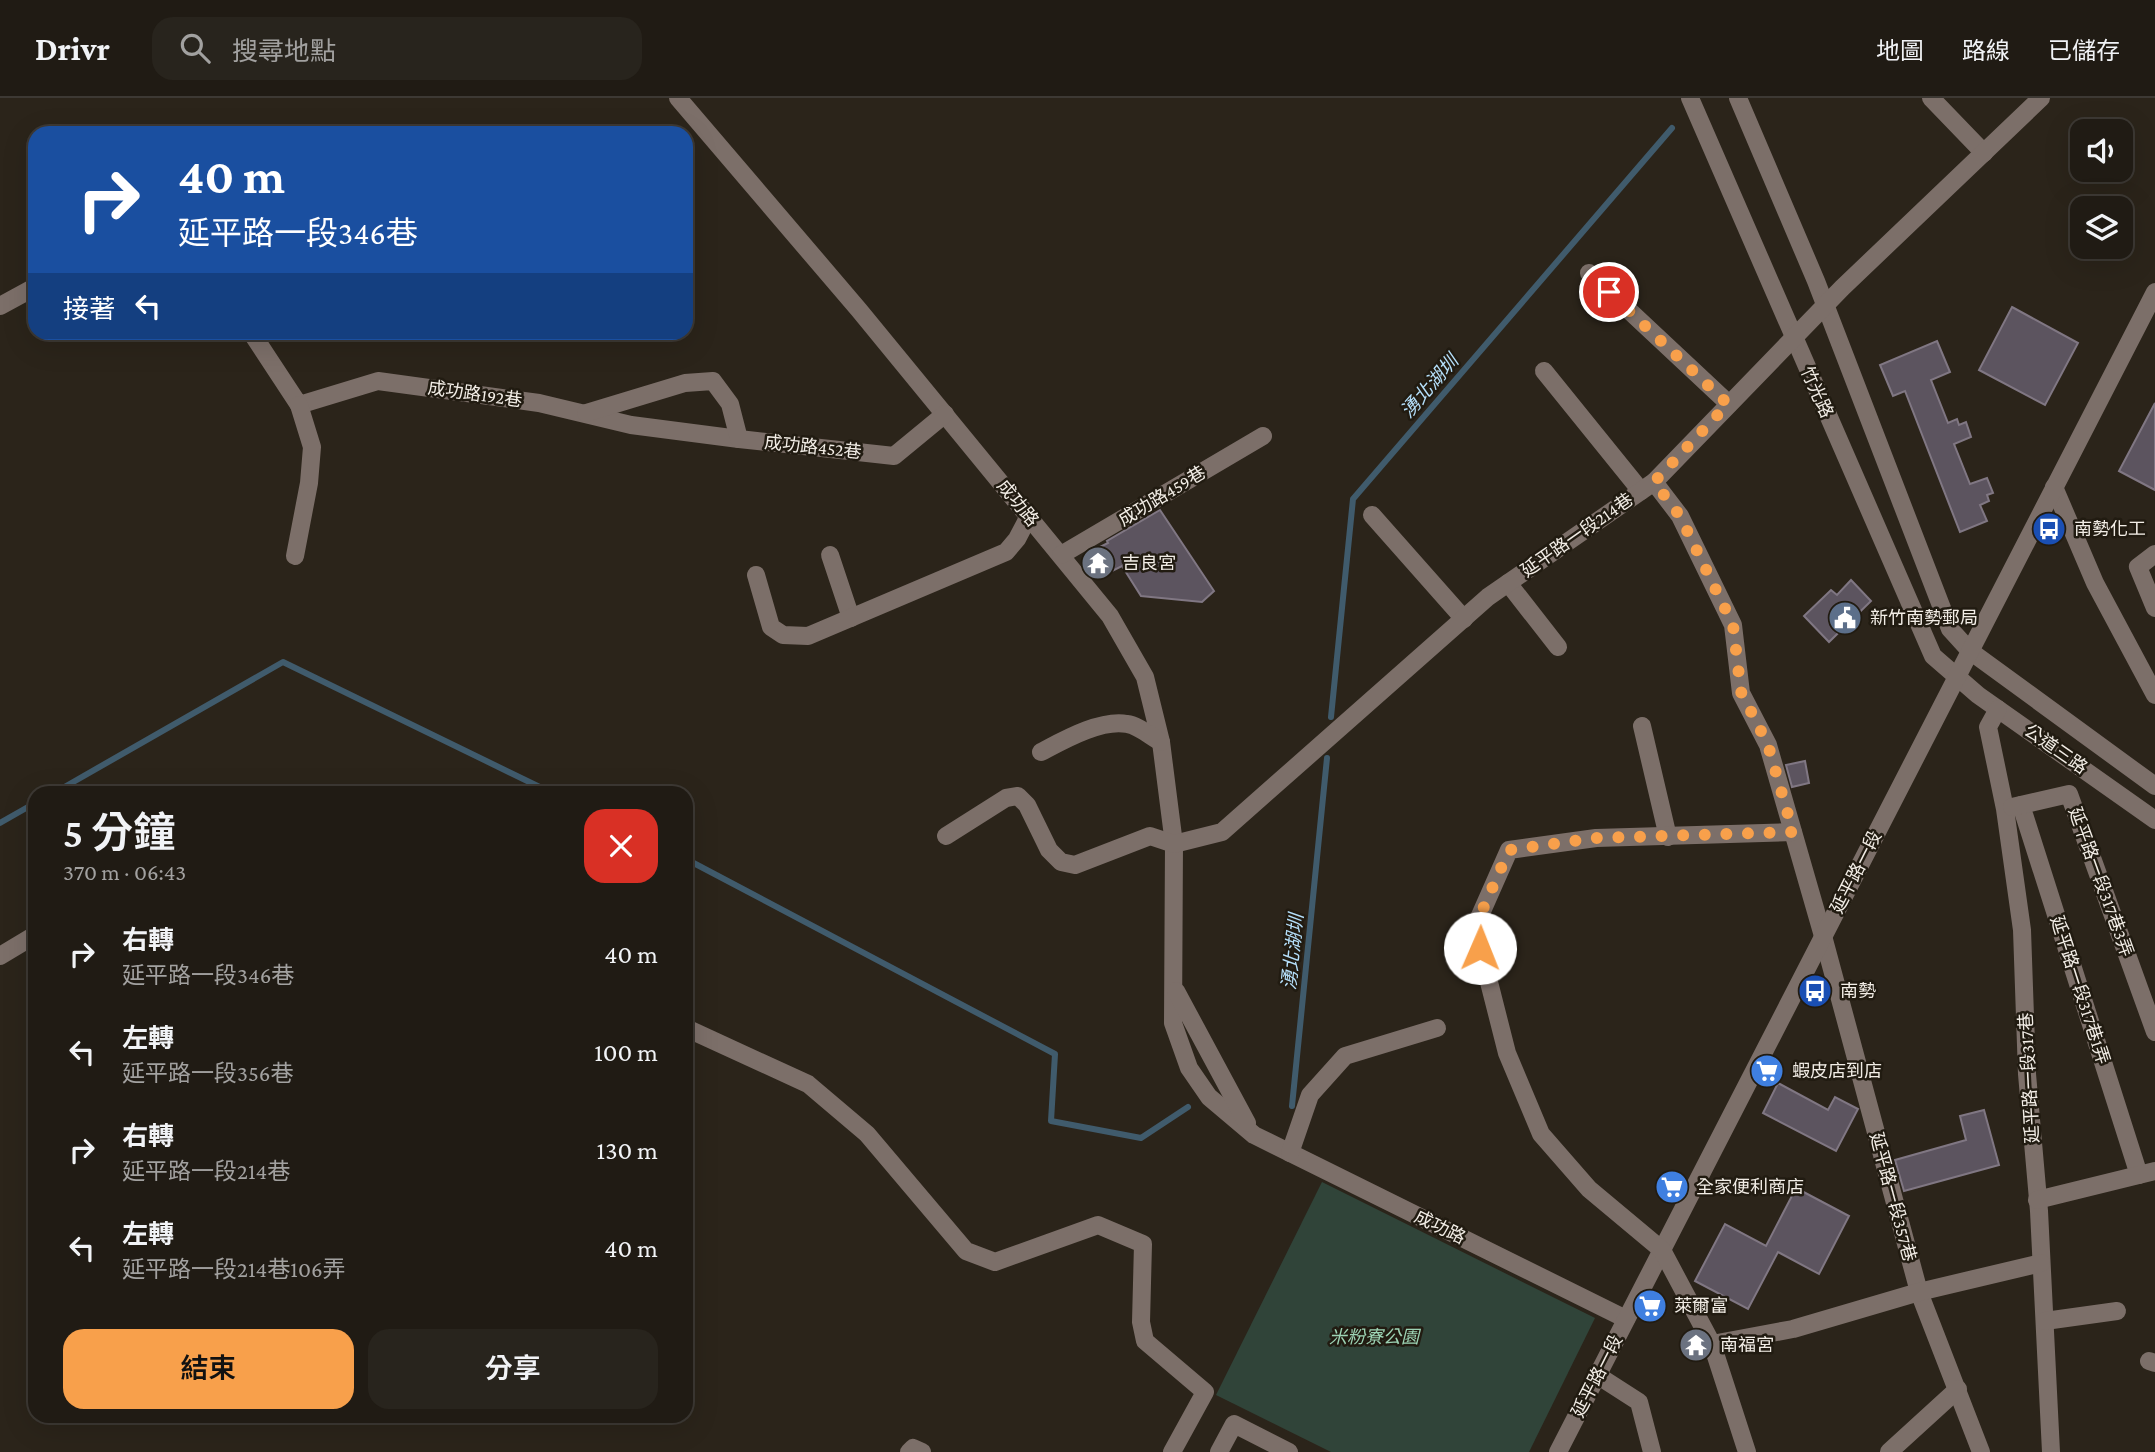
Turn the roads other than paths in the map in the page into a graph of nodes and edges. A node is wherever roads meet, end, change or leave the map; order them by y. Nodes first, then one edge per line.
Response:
1 (678, 98) edge
2 (1690, 98) edge
3 (1738, 98) edge
4 (1931, 98) edge
5 (2041, 98) edge
6 (1984, 153) junction
7 (1589, 273) dead end
8 (28, 291) edge
9 (2155, 292) edge
10 (0, 306) edge
11 (1824, 306) junction
12 (1794, 336) junction
13 (256, 340) edge
14 (1544, 371) dead end
15 (1728, 404) junction
16 (299, 405) junction
17 (583, 414) junction
18 (945, 414) junction
19 (1263, 436) dead end
20 (740, 439) junction
21 (1647, 486) junction
22 (2054, 487) junction
23 (1372, 515) dead end
24 (1029, 516) junction
25 (2155, 554) edge
26 (830, 555) dead end
27 (1061, 555) junction
28 (295, 556) dead end
29 (756, 575) dead end
30 (1508, 583) junction
31 (2155, 608) edge
32 (851, 618) junction
33 (1464, 619) junction
34 (1558, 648) dead end
35 (1970, 651) junction
36 (1957, 677) junction
37 (2155, 695) edge
38 (1998, 709) junction
39 (1642, 726) dead end
40 (1161, 742) junction
41 (1041, 752) dead end
42 (2084, 769) junction
43 (2155, 786) edge
44 (2069, 794) junction
45 (2013, 807) junction
46 (2155, 820) edge
47 (1793, 832) junction
48 (946, 836) dead end
49 (1668, 837) junction
50 (1174, 844) junction
51 (1823, 936) junction
52 (28, 939) edge
53 (0, 956) edge
54 (1437, 1028) dead end
55 (693, 1031) edge
56 (2155, 1032) edge
57 (1290, 1153) junction
58 (2147, 1173) edge
59 (2038, 1200) junction
60 (1662, 1250) junction
61 (2041, 1263) junction
62 (1919, 1292) junction
63 (2117, 1311) dead end
64 (1626, 1319) junction
65 (2045, 1321) junction
66 (1712, 1344) junction
67 (1597, 1375) junction
68 (1958, 1389) junction
69 (1892, 1451) edge
70 (909, 1452) edge
71 (922, 1452) edge
72 (1172, 1452) edge
73 (1219, 1452) edge
74 (1289, 1452) edge
75 (1558, 1452) edge
76 (1652, 1452) edge
77 (1747, 1452) edge
78 (1981, 1452) edge
79 (2051, 1452) edge

1 - 18 street, 成功路
2 - 12 street, 竹光路
3 - 11 street, 竹光路
4 - 6 street
5 - 6 street, 延平路一段214巷
6 - 11 street, 延平路一段214巷
7 - 15 street
8 - 10 street
9 - 22 street, 延平路一段
11 - 12 street, 延平路一段214巷
11 - 35 street, 竹光路
12 - 15 street, 延平路一段214巷
12 - 36 street, 竹光路
13 - 16 street
14 - 21 street, 延平路一段357巷
15 - 21 street, 延平路一段214巷
16 - 17 street, 成功路192巷
16 - 28 street
17 - 20 street, 成功路192巷
17 - 20 street, 成功路452巷
18 - 20 street, 成功路452巷
18 - 24 street, 成功路
19 - 27 street, 成功路459巷
21 - 30 street, 延平路一段214巷
21 - 47 street, 延平路一段357巷
22 - 35 street, 延平路一段
22 - 37 street
23 - 33 street
24 - 27 street, 成功路
24 - 32 street
25 - 31 street
26 - 32 street
27 - 40 street, 成功路
29 - 32 street
30 - 33 street, 延平路一段214巷
30 - 34 street
33 - 50 street, 延平路一段214巷
35 - 36 street, 延平路一段
35 - 43 street, 公道三路
36 - 38 street, 公道三路
36 - 51 street, 延平路一段
38 - 42 street, 公道三路
38 - 45 street, 延平路一段317巷
39 - 49 street
40 - 41 street
40 - 50 street, 成功路
42 - 44 street
42 - 46 street, 公道三路
44 - 45 street, 延平路一段317巷3弄
44 - 56 street, 延平路一段317巷3弄
45 - 58 street, 延平路一段317巷1弄
45 - 59 street, 延平路一段317巷
47 - 49 street
47 - 51 street, 延平路一段357巷
48 - 50 street
49 - 60 street
50 - 57 street, 成功路
51 - 60 street, 延平路一段
51 - 62 street, 延平路一段357巷
52 - 53 street
54 - 57 street
55 - 72 street
57 - 64 street, 成功路
58 - 59 street
59 - 61 street, 延平路一段317巷
60 - 64 street, 延平路一段
60 - 66 street
61 - 62 street
61 - 65 street, 延平路一段317巷
62 - 66 street
62 - 68 street, 延平路一段357巷
63 - 65 street
64 - 67 street, 延平路一段
65 - 79 street, 延平路一段317巷
66 - 77 street
67 - 75 street, 延平路一段
67 - 76 street
68 - 69 street
68 - 78 street, 延平路一段357巷
70 - 71 street
73 - 74 street

